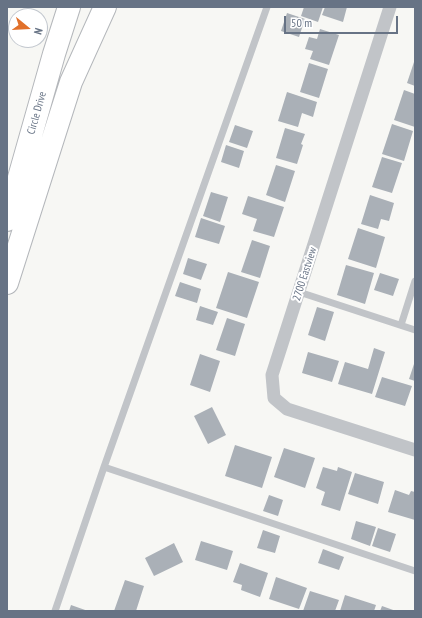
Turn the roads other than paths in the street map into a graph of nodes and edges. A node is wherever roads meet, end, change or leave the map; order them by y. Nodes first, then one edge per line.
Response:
1 (69, 7) edge
2 (105, 7) edge
3 (267, 7) edge
4 (390, 7) edge
5 (7, 220) edge
6 (415, 281) edge
7 (7, 282) edge
8 (300, 292) junction
9 (401, 325) junction
10 (415, 330) edge
11 (415, 450) edge
12 (104, 467) junction
13 (415, 571) edge
14 (55, 611) edge

1 - 5 highway, Circle Drive
2 - 7 highway
3 - 12 lane
4 - 8 street, 2700 Eastview
6 - 9 lane
8 - 9 lane
8 - 11 street, 2700 Eastview
9 - 10 lane
12 - 13 lane
12 - 14 lane

